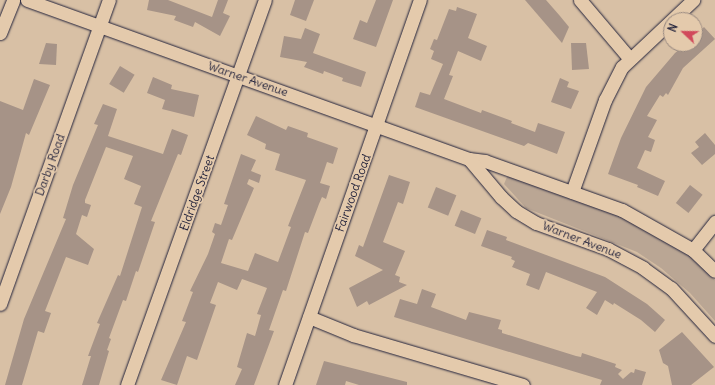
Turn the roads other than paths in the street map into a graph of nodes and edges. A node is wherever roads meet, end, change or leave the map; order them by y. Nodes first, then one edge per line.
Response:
1 (13, 0) edge
2 (27, 0) edge
3 (109, 0) edge
4 (265, 0) edge
5 (420, 0) edge
6 (580, 0) edge
7 (693, 0) edge
8 (99, 26) junction
9 (0, 33) edge
10 (630, 59) junction
11 (238, 76) junction
12 (377, 124) junction
13 (469, 158) junction
14 (572, 192) junction
15 (715, 222) edge
16 (693, 250) junction
17 (715, 271) edge
18 (0, 304) edge
19 (309, 317) junction
20 (715, 336) edge
21 (127, 385) edge
22 (285, 385) edge
23 (523, 385) edge

1 - 9 street
2 - 8 street, Warner Avenue
3 - 8 street, Darby Road
4 - 11 street, Eldridge Street
5 - 12 street, Fairwood Road
6 - 10 street
7 - 10 street
8 - 11 street, Warner Avenue
8 - 18 street, Darby Road
10 - 14 street
11 - 12 street, Warner Avenue
11 - 21 street, Eldridge Street
12 - 13 street, Warner Avenue
12 - 19 street, Fairwood Road
13 - 14 street, Warner Avenue
13 - 20 street, Warner Avenue
14 - 16 street, Warner Avenue
15 - 16 street
16 - 17 street, Warner Avenue
19 - 22 street, Fairwood Road
19 - 23 street

